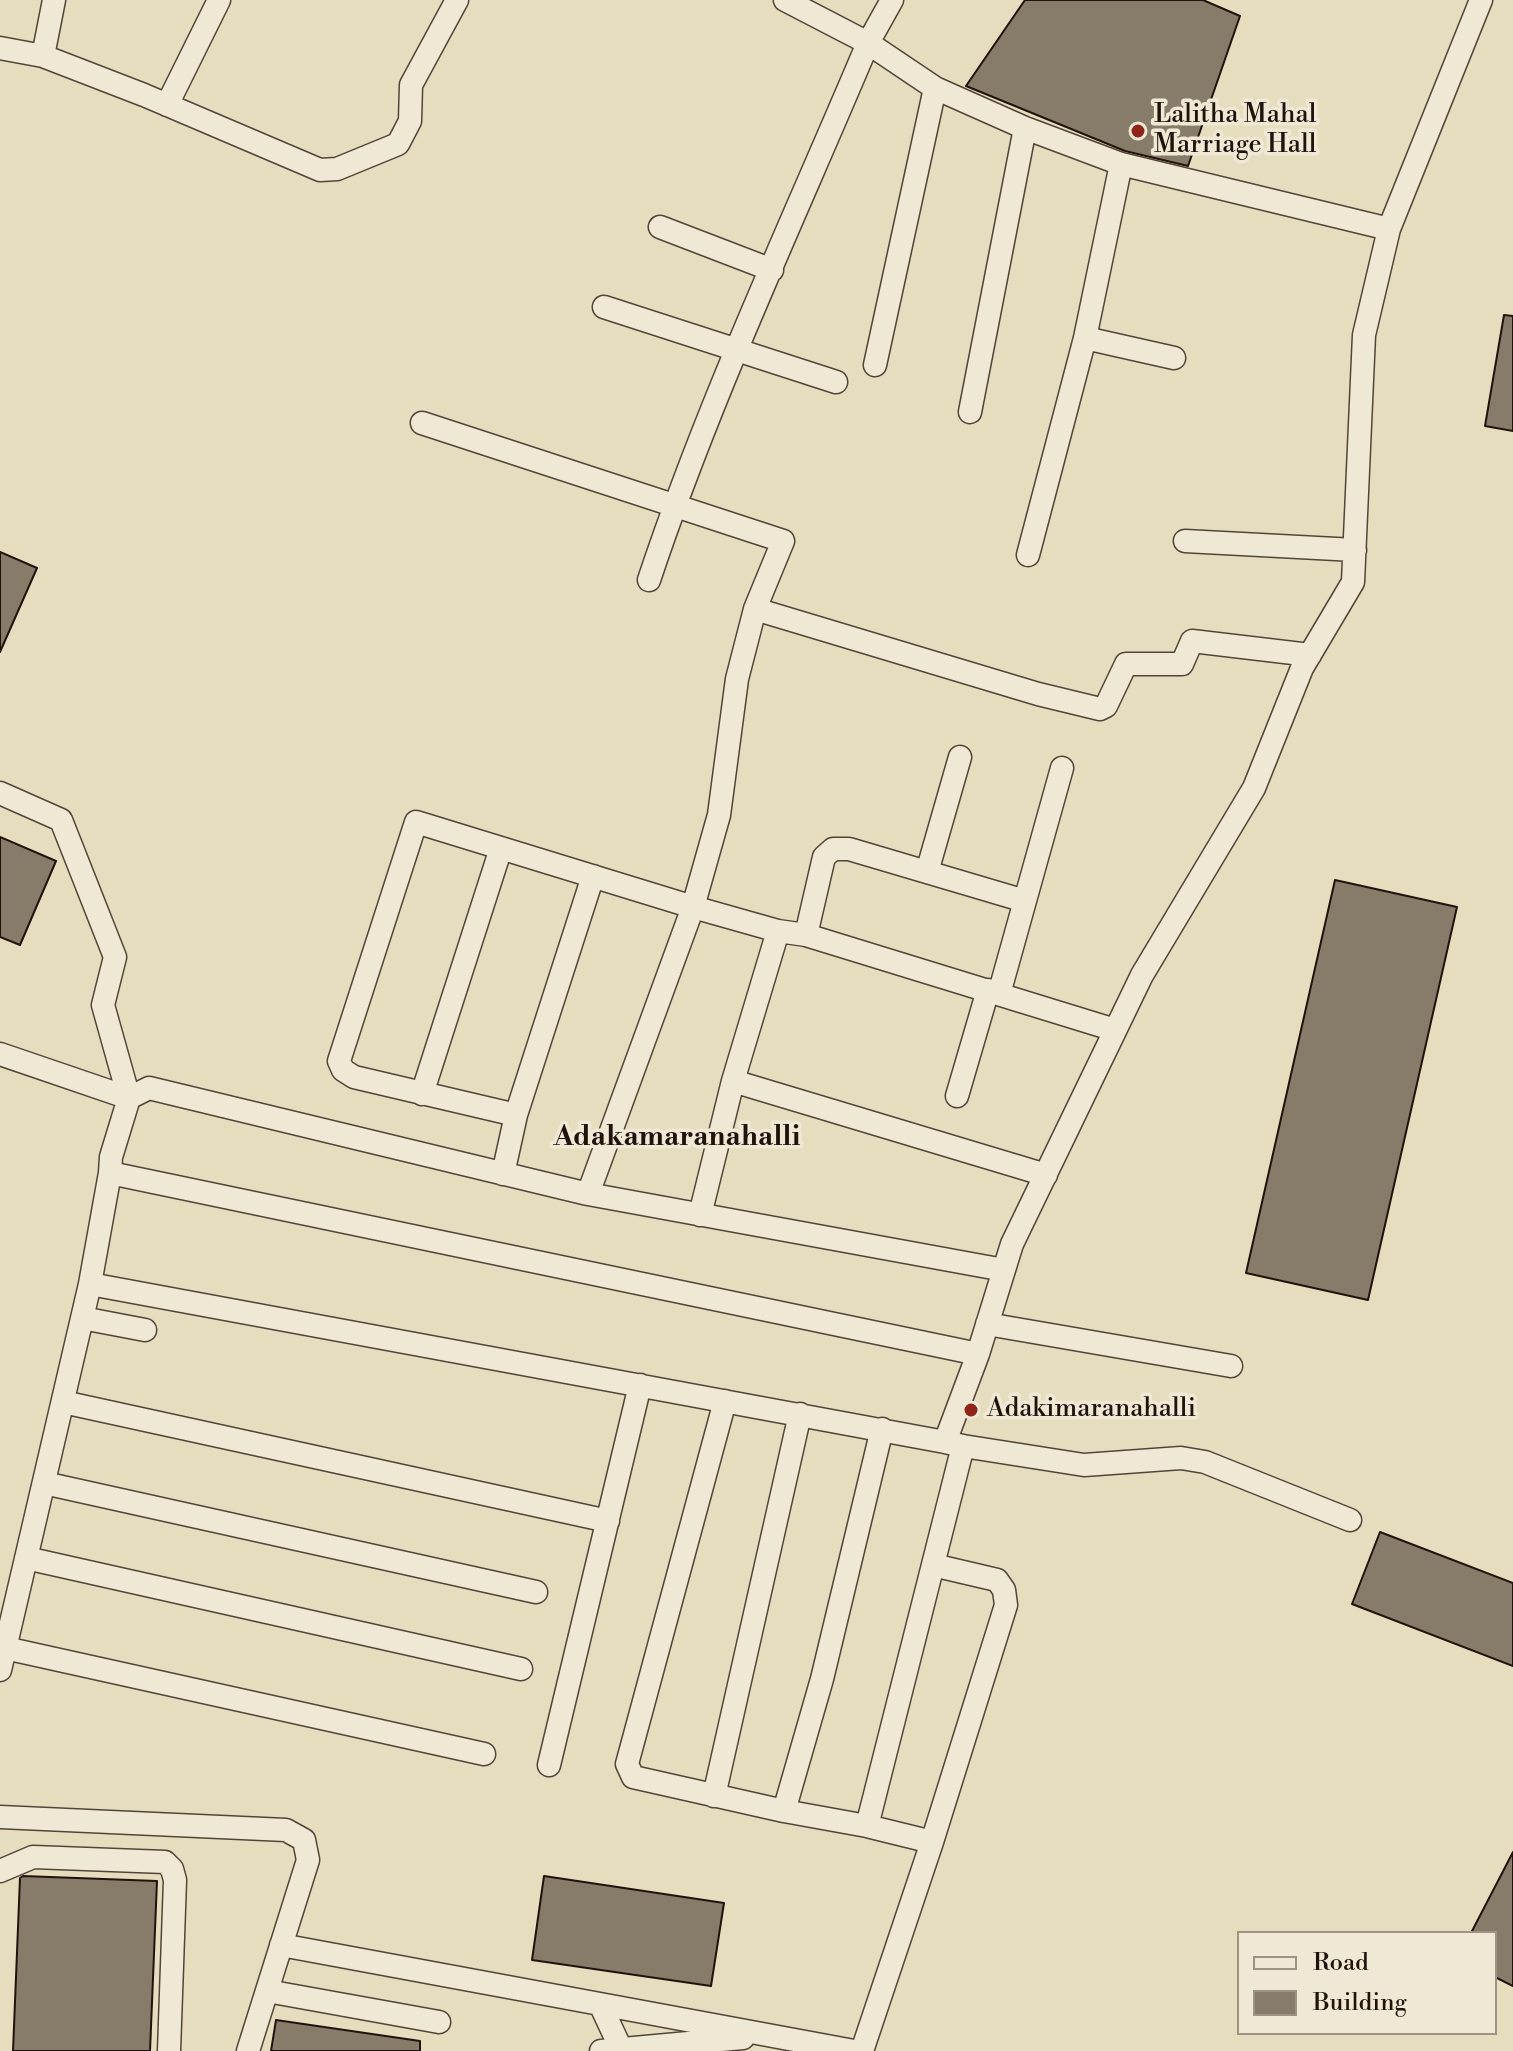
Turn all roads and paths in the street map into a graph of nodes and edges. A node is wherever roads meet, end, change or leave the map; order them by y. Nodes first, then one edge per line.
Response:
1 (54, 0) edge
2 (219, 0) edge
3 (457, 0) edge
4 (785, 0) edge
5 (892, 0) edge
6 (1481, 0) edge
7 (868, 43) junction
8 (0, 48) edge
9 (43, 56) junction
10 (935, 88) junction
11 (167, 105) junction
12 (1025, 128) junction
13 (1121, 164) junction
14 (660, 227) dead end
15 (1389, 229) junction
16 (772, 270) junction
17 (604, 307) dead end
18 (1085, 338) junction
19 (737, 349) junction
20 (1174, 358) dead end
21 (875, 365) dead end
22 (836, 382) dead end
23 (970, 412) dead end
24 (422, 423) dead end
25 (673, 507) junction
26 (1185, 541) dead end
27 (1355, 550) junction
28 (1028, 555) dead end
29 (649, 580) dead end
30 (755, 609) junction
31 (1310, 655) junction
32 (960, 757) dead end
33 (1062, 768) dead end
34 (0, 793) edge
35 (501, 848) junction
36 (927, 872) junction
37 (593, 876) junction
38 (1025, 901) junction
39 (693, 907) junction
40 (778, 931) junction
41 (806, 935) junction
42 (994, 992) junction
43 (1115, 1030) junction
44 (0, 1054) edge
45 (733, 1081) junction
46 (422, 1094) junction
47 (957, 1096) dead end
48 (129, 1098) junction
49 (516, 1115) junction
50 (110, 1173) junction
51 (503, 1174) junction
52 (1046, 1175) junction
53 (588, 1194) junction
54 (700, 1215) junction
55 (1004, 1270) junction
56 (90, 1284) junction
57 (82, 1318) junction
58 (987, 1324) junction
59 (145, 1330) dead end
60 (978, 1354) junction
61 (1231, 1366) dead end
62 (640, 1385) junction
63 (725, 1401) junction
64 (63, 1402) junction
65 (800, 1414) junction
66 (882, 1429) junction
67 (954, 1444) junction
68 (44, 1483) junction
69 (1350, 1520) dead end
70 (608, 1521) junction
71 (26, 1558) junction
72 (933, 1565) junction
73 (536, 1592) dead end
74 (5, 1648) junction
75 (521, 1669) dead end
76 (0, 1670) edge
77 (484, 1754) dead end
78 (549, 1765) dead end
79 (714, 1796) junction
80 (784, 1811) junction
81 (0, 1817) edge
82 (867, 1826) junction
83 (932, 1842) junction
84 (0, 1871) edge
85 (281, 1945) junction
86 (267, 1991) junction
87 (600, 2004) junction
88 (439, 2022) dead end
89 (771, 2036) junction
90 (611, 2050) edge
91 (169, 2051) edge
92 (248, 2051) edge
93 (854, 2051) edge
94 (862, 2051) edge

1 - 9 street
2 - 11 street
3 - 11 street
4 - 7 street
5 - 7 street
6 - 15 street
7 - 10 street
7 - 16 street
8 - 9 street
9 - 11 street
10 - 12 street
10 - 21 street
12 - 13 street
12 - 23 street
13 - 15 street
13 - 18 street
14 - 16 street
15 - 27 street
16 - 19 street
17 - 19 street
18 - 20 street
18 - 28 street
19 - 22 street
19 - 25 street
24 - 25 street
25 - 29 street
25 - 30 street
26 - 27 street
27 - 31 street
30 - 31 street
30 - 39 street
31 - 43 street
32 - 36 street
33 - 38 street
34 - 48 street
35 - 37 street
35 - 46 street
35 - 46 street
36 - 38 street
36 - 41 street
37 - 39 street
37 - 49 street
38 - 42 street
39 - 40 street
39 - 53 street
40 - 41 street
40 - 45 street
41 - 42 street
42 - 43 street
42 - 47 street
43 - 52 street
44 - 48 street
45 - 52 street
45 - 54 street
46 - 49 street
48 - 50 street
48 - 51 street
49 - 51 street
50 - 56 street
50 - 60 street
51 - 53 street
52 - 55 street
53 - 54 street
54 - 55 street
55 - 58 street
56 - 57 street
56 - 62 street
57 - 59 street
57 - 64 street
58 - 60 street
58 - 61 street
60 - 67 street
62 - 63 street
62 - 70 street
63 - 65 street
63 - 79 street
64 - 68 street
64 - 70 street
65 - 66 street
65 - 79 street
66 - 67 street
66 - 80 street
67 - 69 street
67 - 72 street
68 - 71 street
68 - 73 street
70 - 78 street
71 - 74 street
71 - 75 street
72 - 82 street
72 - 83 street
74 - 76 street
74 - 77 street
79 - 80 street
80 - 82 street
81 - 85 street
82 - 83 street
83 - 94 street
84 - 91 street
85 - 86 street
85 - 87 street
86 - 88 street
86 - 92 street
87 - 89 street
87 - 90 street
89 - 90 street
89 - 93 street

